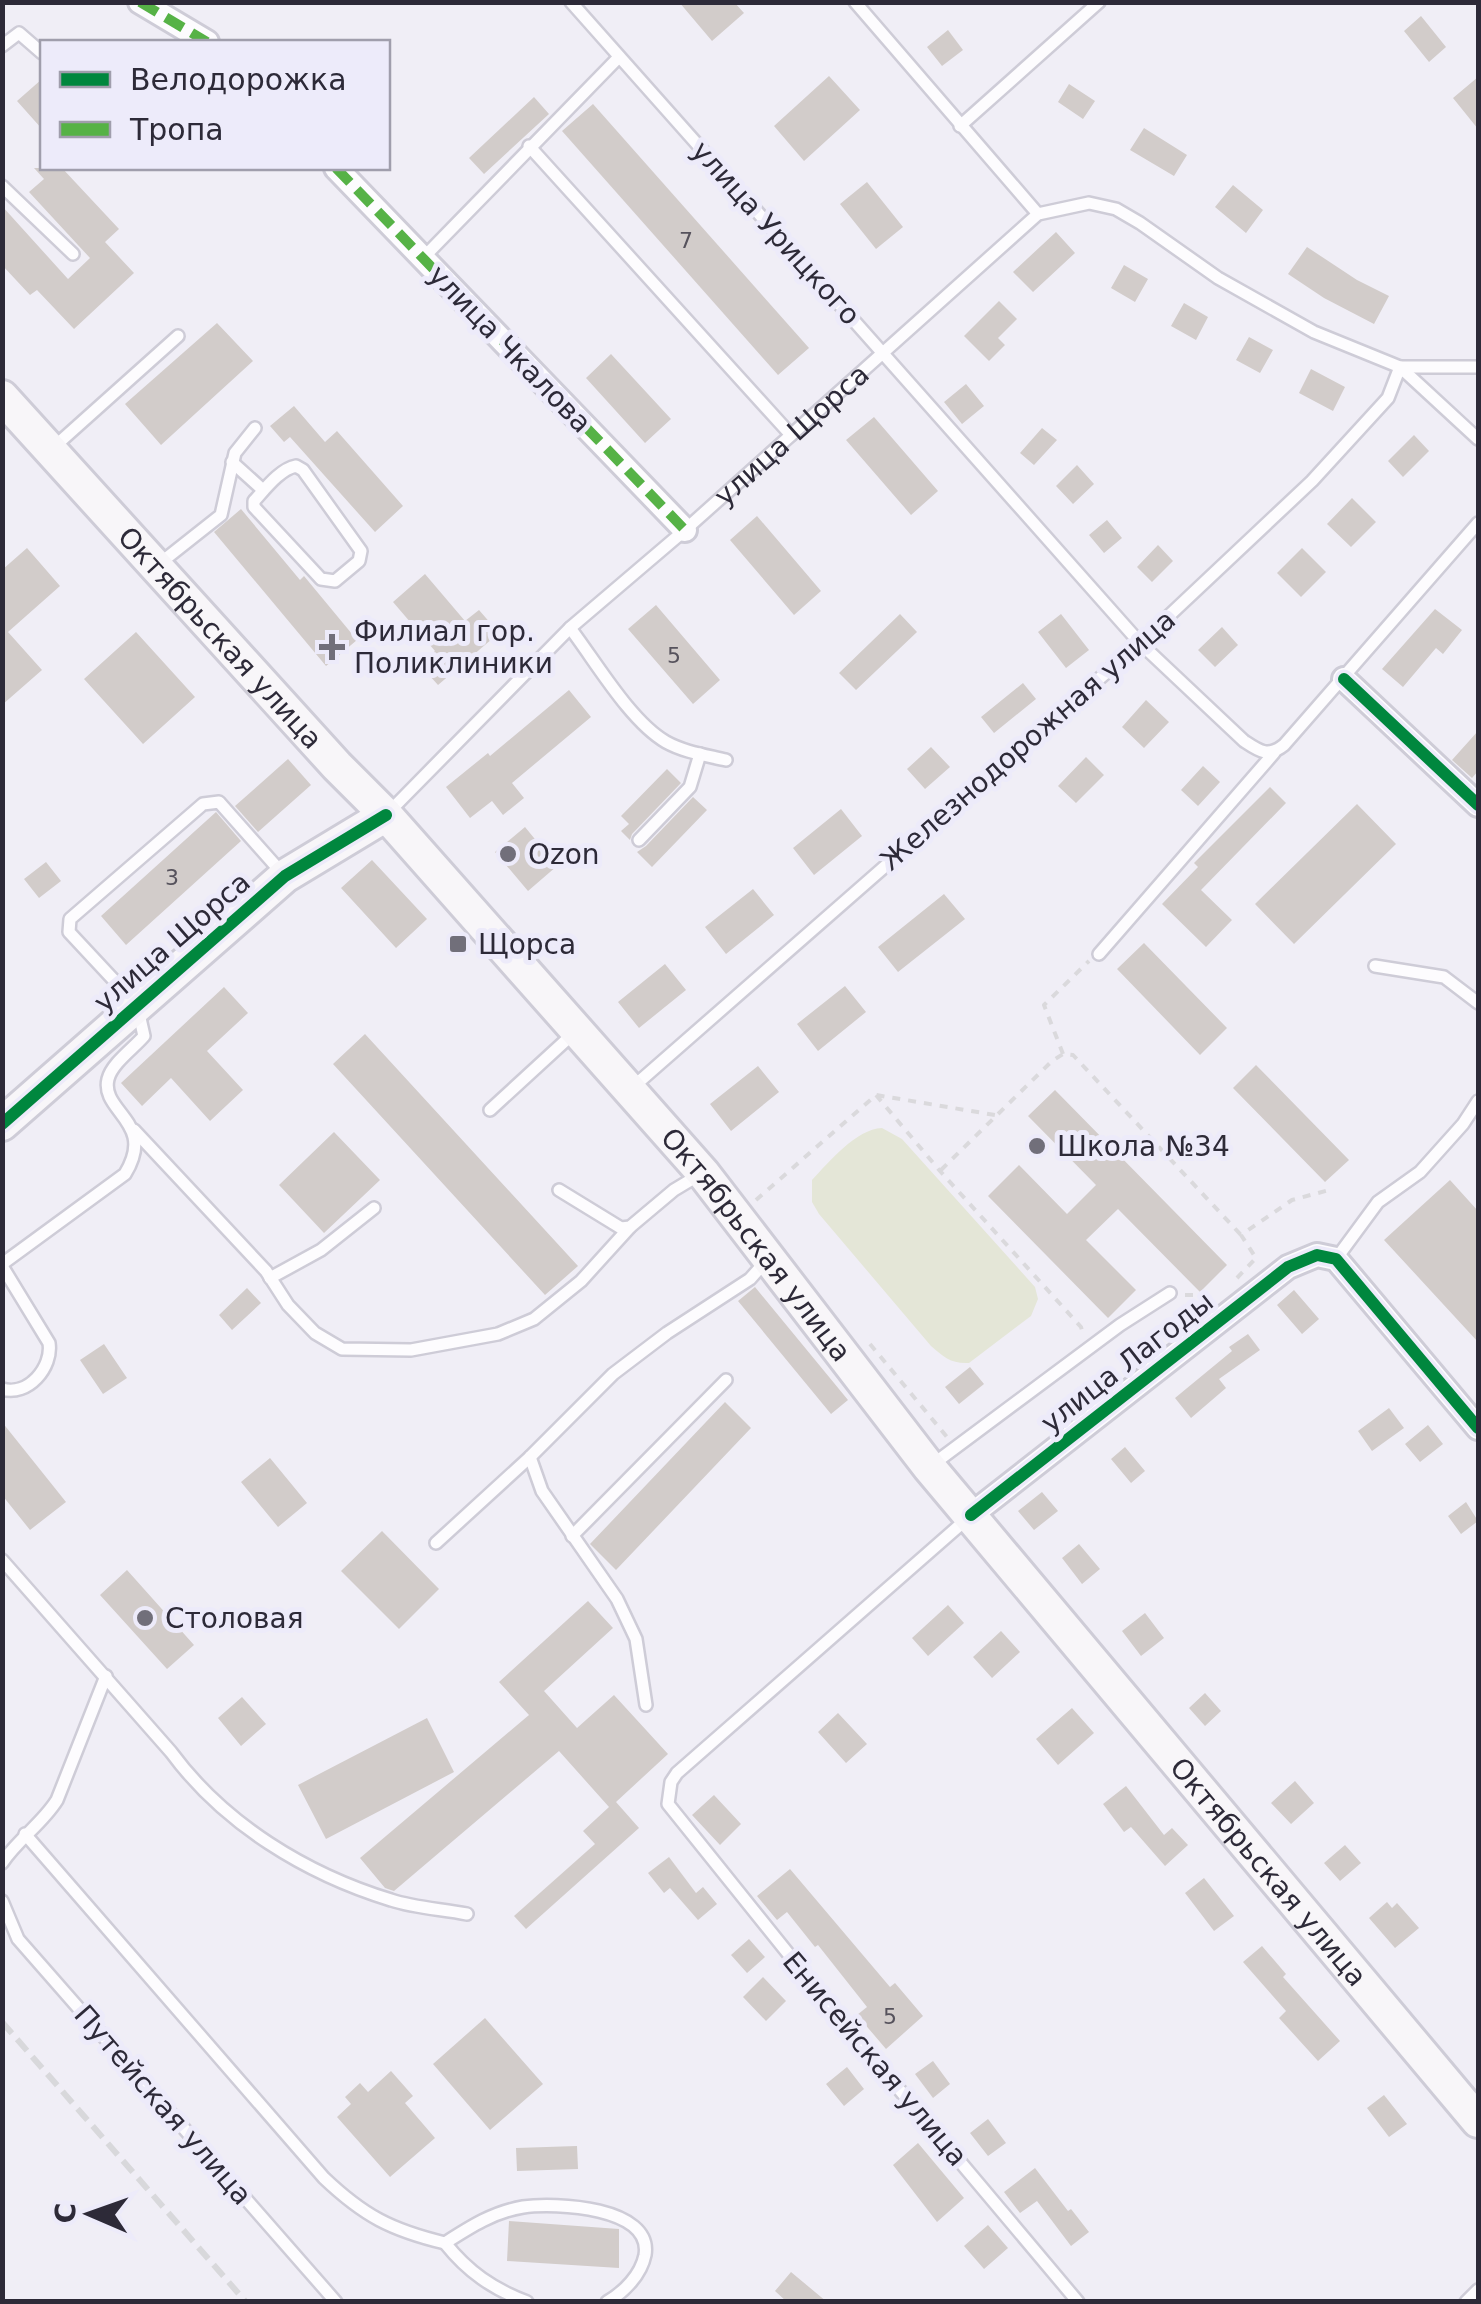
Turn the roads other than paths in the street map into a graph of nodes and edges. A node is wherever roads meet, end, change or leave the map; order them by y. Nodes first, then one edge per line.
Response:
1 (140, 2) edge
2 (571, 2) edge
3 (855, 2) edge
4 (1099, 2) edge
5 (205, 40) edge
6 (2, 46) edge
7 (40, 51) edge
8 (620, 57) junction
9 (960, 126) junction
10 (530, 146) junction
11 (338, 170) edge
12 (2, 186) edge
13 (1038, 214) junction
14 (73, 254) dead end
15 (423, 258) junction
16 (178, 336) dead end
17 (883, 352) junction
18 (1478, 366) edge
19 (1400, 367) junction
20 (2, 397) edge
21 (255, 428) dead end
22 (791, 436) junction
23 (1478, 439) edge
24 (51, 450) junction
25 (232, 462) junction
26 (264, 490) junction
27 (1478, 523) edge
28 (686, 530) junction
29 (156, 566) junction
30 (570, 628) junction
31 (1140, 643) junction
32 (1344, 680) junction
33 (1274, 752) junction
34 (700, 754) junction
35 (726, 760) dead end
36 (1478, 804) edge
37 (386, 815) junction
38 (640, 840) dead end
39 (285, 876) junction
40 (1099, 954) road end
41 (1375, 966) dead end
42 (1478, 1003) edge
43 (137, 1005) junction
44 (578, 1030) junction
45 (630, 1090) junction
46 (1478, 1101) edge
47 (490, 1110) dead end
48 (2, 1124) edge
49 (134, 1130) junction
50 (703, 1173) junction
51 (559, 1190) dead end
52 (374, 1208) dead end
53 (630, 1227) junction
54 (770, 1256) junction
55 (1327, 1257) junction
56 (2, 1265) edge
57 (270, 1278) junction
58 (1170, 1293) road end
59 (726, 1380) dead end
60 (2, 1389) edge
61 (1478, 1428) edge
62 (530, 1457) junction
63 (928, 1467) junction
64 (971, 1515) junction
65 (572, 1536) junction
66 (436, 1542) dead end
67 (2, 1560) edge
68 (106, 1676) junction
69 (646, 1706) dead end
70 (674, 1814) joint
71 (24, 1834) junction
72 (2, 1864) edge
73 (2, 1901) edge
74 (467, 1914) dead end
75 (1478, 2122) edge
76 (445, 2243) junction
77 (1478, 2290) edge
78 (336, 2302) edge
79 (528, 2302) edge
80 (606, 2302) edge
81 (1078, 2302) edge
82 (1466, 2302) edge

1 - 5 street
2 - 8 lane, улица Урицкого
3 - 9 lane
4 - 9 lane
6 - 7 lane
8 - 10 lane
8 - 17 lane, улица Урицкого
9 - 13 lane
10 - 15 lane
10 - 22 lane
11 - 15 street, улица Чкалова
12 - 14 lane
13 - 17 lane, улица Щорса
13 - 19 lane
15 - 28 street, улица Чкалова
16 - 24 lane
17 - 22 lane, улица Щорса
17 - 31 lane, улица Урицкого
18 - 19 lane
19 - 23 lane
19 - 31 lane, Железнодорожная улица
20 - 24 main road, Октябрьская улица
21 - 25 lane
22 - 28 lane, улица Щорса
24 - 29 main road, Октябрьская улица
25 - 26 lane
25 - 29 lane
26 - 26 lane
27 - 32 lane
28 - 30 lane, улица Щорса
29 - 37 main road, Октябрьская улица
30 - 34 lane
30 - 37 lane, улица Щорса
31 - 33 lane, улица Урицкого
31 - 45 lane, Железнодорожная улица
32 - 33 lane
32 - 36 street
33 - 40 lane
34 - 35 lane
34 - 38 lane
37 - 39 main road, улица Щорса
37 - 44 main road, Октябрьская улица
39 - 43 main road, улица Щорса
39 - 43 lane
41 - 42 lane
43 - 48 main road, улица Щорса
43 - 49 lane
44 - 45 main road, Октябрьская улица
44 - 47 lane
45 - 50 main road, Октябрьская улица
46 - 55 lane
49 - 56 lane
49 - 57 lane
50 - 53 lane
50 - 54 main road, Октябрьская улица
51 - 53 lane
52 - 57 lane
53 - 57 lane
54 - 62 lane
54 - 63 main road, Октябрьская улица
55 - 61 street
55 - 64 street, улица Лагоды
56 - 60 lane
58 - 63 lane
59 - 65 lane
62 - 65 lane
62 - 66 lane
63 - 64 main road, Октябрьская улица
64 - 70 lane, улица Лагоды
64 - 75 main road, Октябрьская улица
65 - 69 lane
67 - 68 lane
68 - 71 lane
68 - 74 lane
70 - 81 lane, Енисейская улица
71 - 72 lane
71 - 76 lane
73 - 78 lane, Путейская улица
76 - 79 lane
76 - 80 lane
77 - 82 lane

